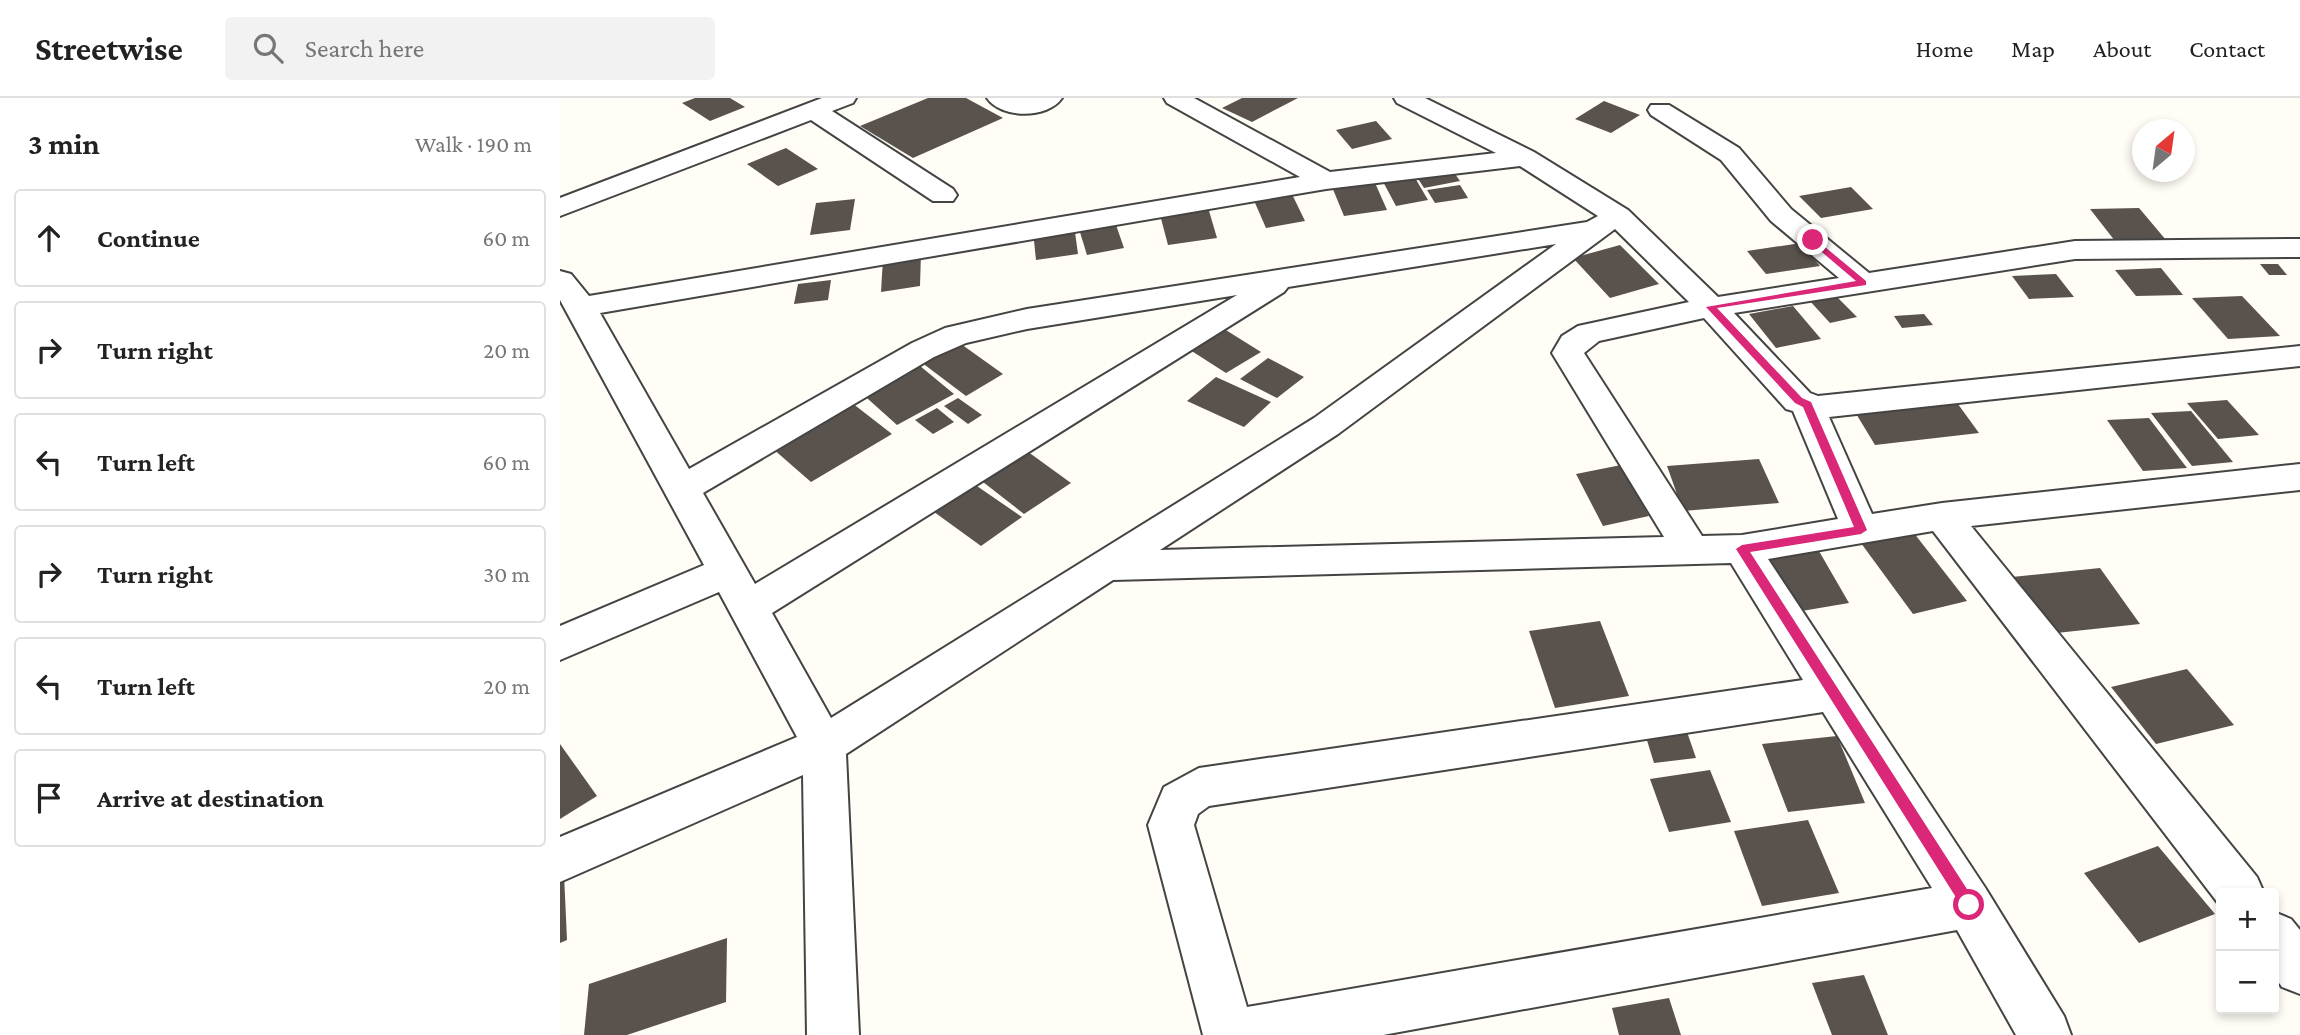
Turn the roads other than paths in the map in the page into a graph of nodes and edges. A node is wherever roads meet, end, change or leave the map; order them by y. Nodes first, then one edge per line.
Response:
1 (844, 98) edge
2 (999, 98) edge
3 (1050, 98) edge
4 (1176, 98) edge
5 (1408, 98) edge
6 (813, 110) junction
7 (1660, 110) dead end
8 (1525, 158) junction
9 (1326, 181) junction
10 (943, 195) dead end
11 (560, 208) edge
12 (1607, 222) junction
13 (2300, 248) edge
14 (1290, 276) junction
15 (1863, 283) junction
16 (570, 294) edge
17 (1711, 307) junction
18 (2296, 360) edge
19 (1807, 405) junction
20 (2300, 477) edge
21 (682, 489) junction
22 (1942, 516) junction
23 (1861, 530) junction
24 (1742, 549) junction
25 (1691, 550) junction
26 (1107, 566) junction
27 (728, 571) junction
28 (748, 608) junction
29 (560, 644) edge
30 (1834, 693) junction
31 (824, 745) junction
32 (560, 860) edge
33 (2236, 888) edge
34 (1969, 905) junction
35 (2279, 942) edge
36 (2300, 969) edge
37 (833, 1035) edge
38 (1229, 1035) edge
39 (1239, 1035) edge
40 (2045, 1035) edge

1 - 6 street
2 - 3 street
4 - 9 street
5 - 8 street
6 - 10 street
6 - 11 street
7 - 15 street
8 - 9 street
8 - 12 street
9 - 16 street
12 - 14 street
12 - 17 street
12 - 26 street
13 - 15 street
14 - 21 street
14 - 28 street
15 - 17 street
16 - 21 street
17 - 19 street
17 - 25 street
18 - 19 street
19 - 23 street
20 - 22 street
21 - 27 street
22 - 23 street
22 - 33 street
23 - 24 street
24 - 25 street
24 - 30 street
25 - 26 street
26 - 31 street
27 - 28 street
27 - 29 street
28 - 31 street
30 - 34 street
30 - 38 street
31 - 32 street
31 - 37 street
34 - 39 street
34 - 40 street
35 - 36 street

